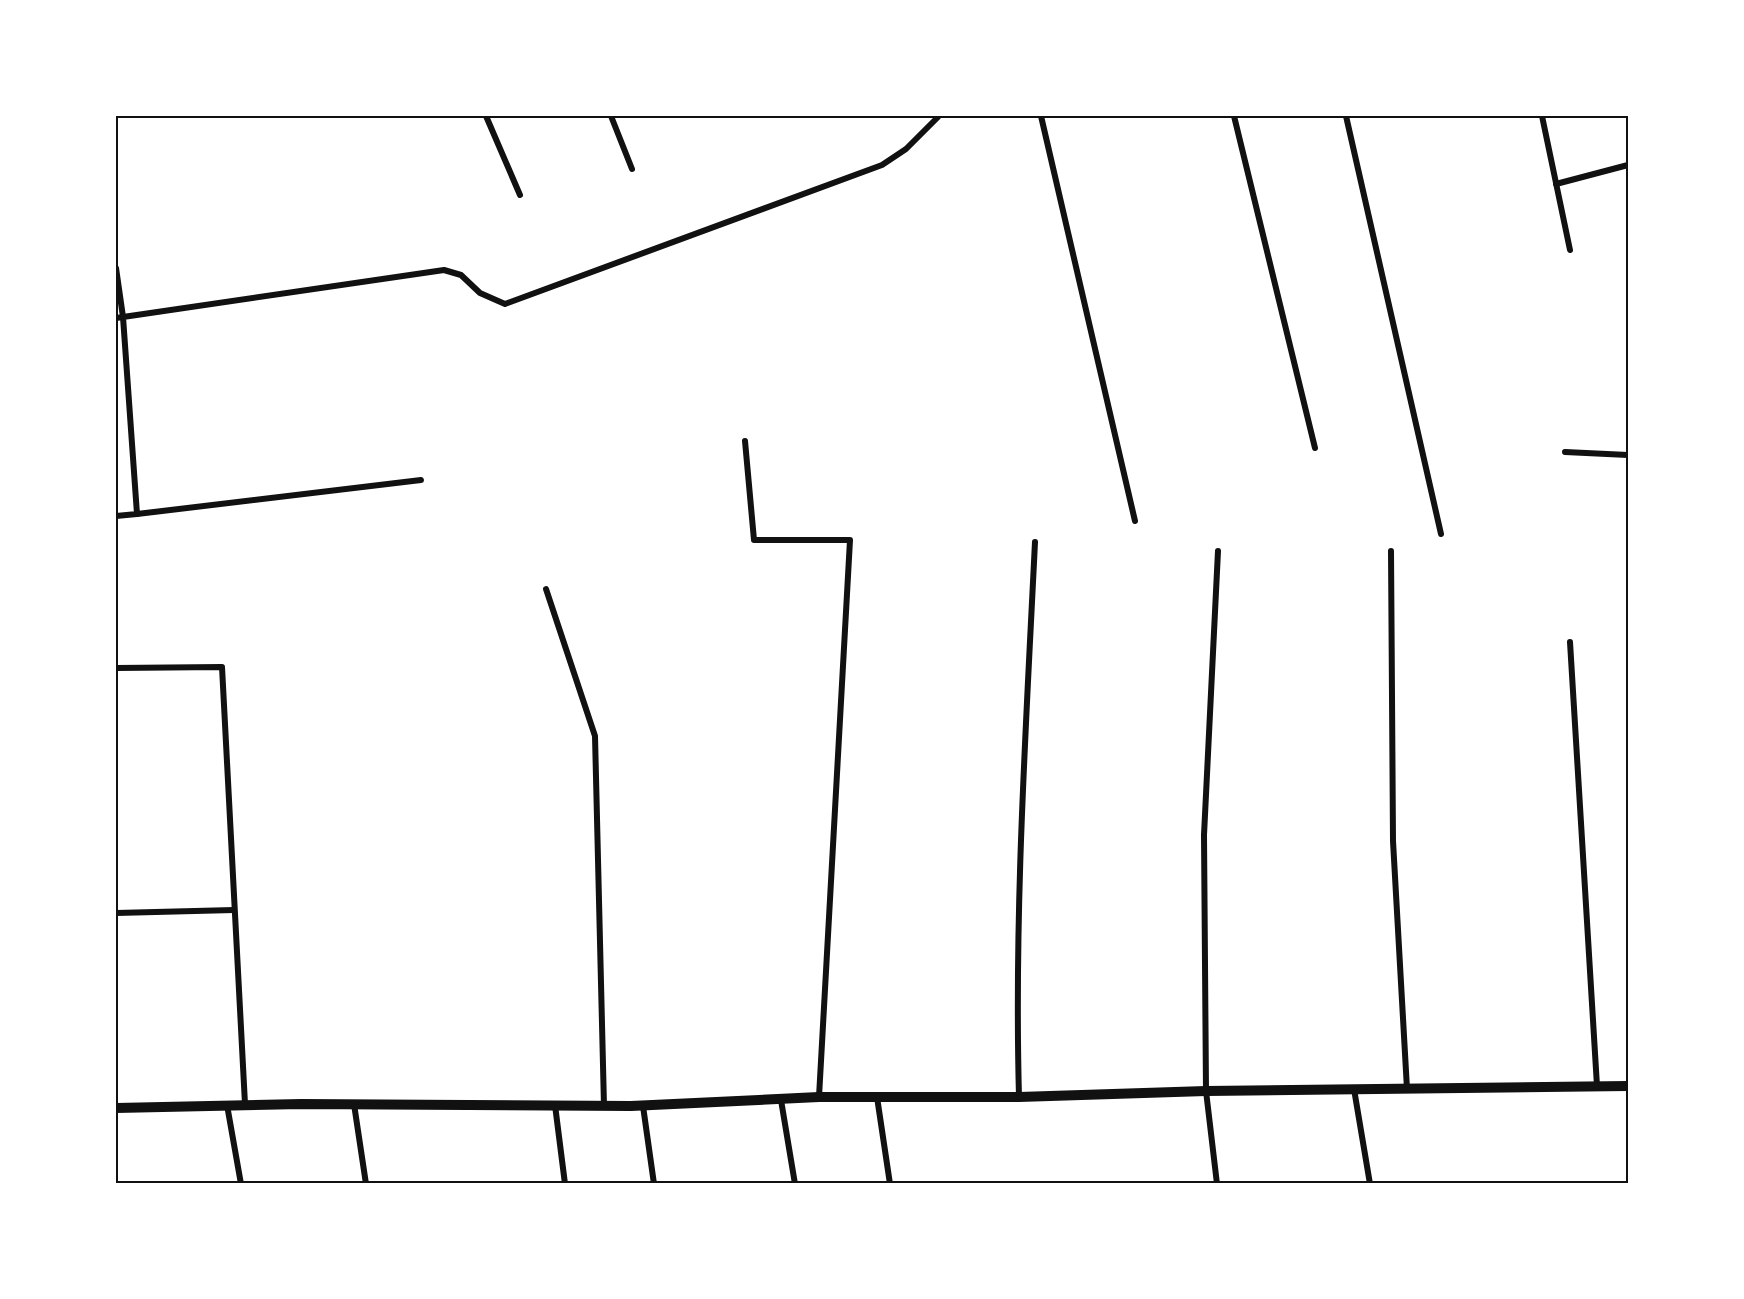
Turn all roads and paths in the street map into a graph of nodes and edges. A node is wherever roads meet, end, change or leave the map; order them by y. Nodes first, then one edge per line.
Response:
1 (486, 116) edge
2 (611, 116) edge
3 (1041, 116) edge
4 (1234, 116) edge
5 (1346, 116) edge
6 (1542, 116) edge
7 (938, 117) edge
8 (1629, 165) edge
9 (632, 169) dead end
10 (1556, 184) junction
11 (520, 195) dead end
12 (1570, 250) dead end
13 (116, 268) edge
14 (123, 317) junction
15 (116, 318) edge
16 (745, 441) dead end
17 (1315, 448) dead end
18 (1565, 452) dead end
19 (1629, 455) edge
20 (421, 480) dead end
21 (137, 514) junction
22 (116, 516) edge
23 (1135, 520) dead end
24 (1441, 534) dead end
25 (1035, 542) dead end
26 (1218, 551) dead end
27 (1391, 551) dead end
28 (546, 589) dead end
29 (1570, 642) dead end
30 (116, 668) edge
31 (234, 910) junction
32 (116, 913) edge
33 (1597, 1086) junction
34 (1629, 1086) edge
35 (1354, 1089) junction
36 (1407, 1089) junction
37 (1206, 1091) junction
38 (819, 1097) junction
39 (878, 1097) junction
40 (1019, 1097) junction
41 (781, 1100) junction
42 (245, 1104) junction
43 (354, 1104) junction
44 (226, 1105) junction
45 (555, 1105) junction
46 (604, 1106) junction
47 (643, 1106) junction
48 (116, 1108) edge
49 (241, 1184) edge
50 (366, 1184) edge
51 (565, 1184) edge
52 (654, 1184) edge
53 (795, 1184) edge
54 (890, 1184) edge
55 (1217, 1184) edge
56 (1370, 1184) edge

1 - 11 street
2 - 9 street
3 - 23 street
4 - 17 street
5 - 24 street
6 - 10 street
7 - 14 street
8 - 10 street
10 - 12 street
13 - 14 street
14 - 15 street
14 - 21 street
16 - 38 street
18 - 19 street
20 - 21 street
21 - 22 street
25 - 40 street
26 - 37 street
27 - 36 street
28 - 46 street
29 - 33 street
30 - 31 street
31 - 32 street
31 - 42 street
33 - 34 street
33 - 36 street
35 - 36 street
35 - 37 street
35 - 56 street
37 - 40 street
37 - 55 street
38 - 39 street
38 - 41 street
39 - 40 street
39 - 54 street
41 - 47 street
41 - 53 street
42 - 43 street
42 - 44 street
43 - 45 street
43 - 50 street
44 - 48 street
44 - 49 street
45 - 46 street
45 - 51 street
46 - 47 street
47 - 52 street

